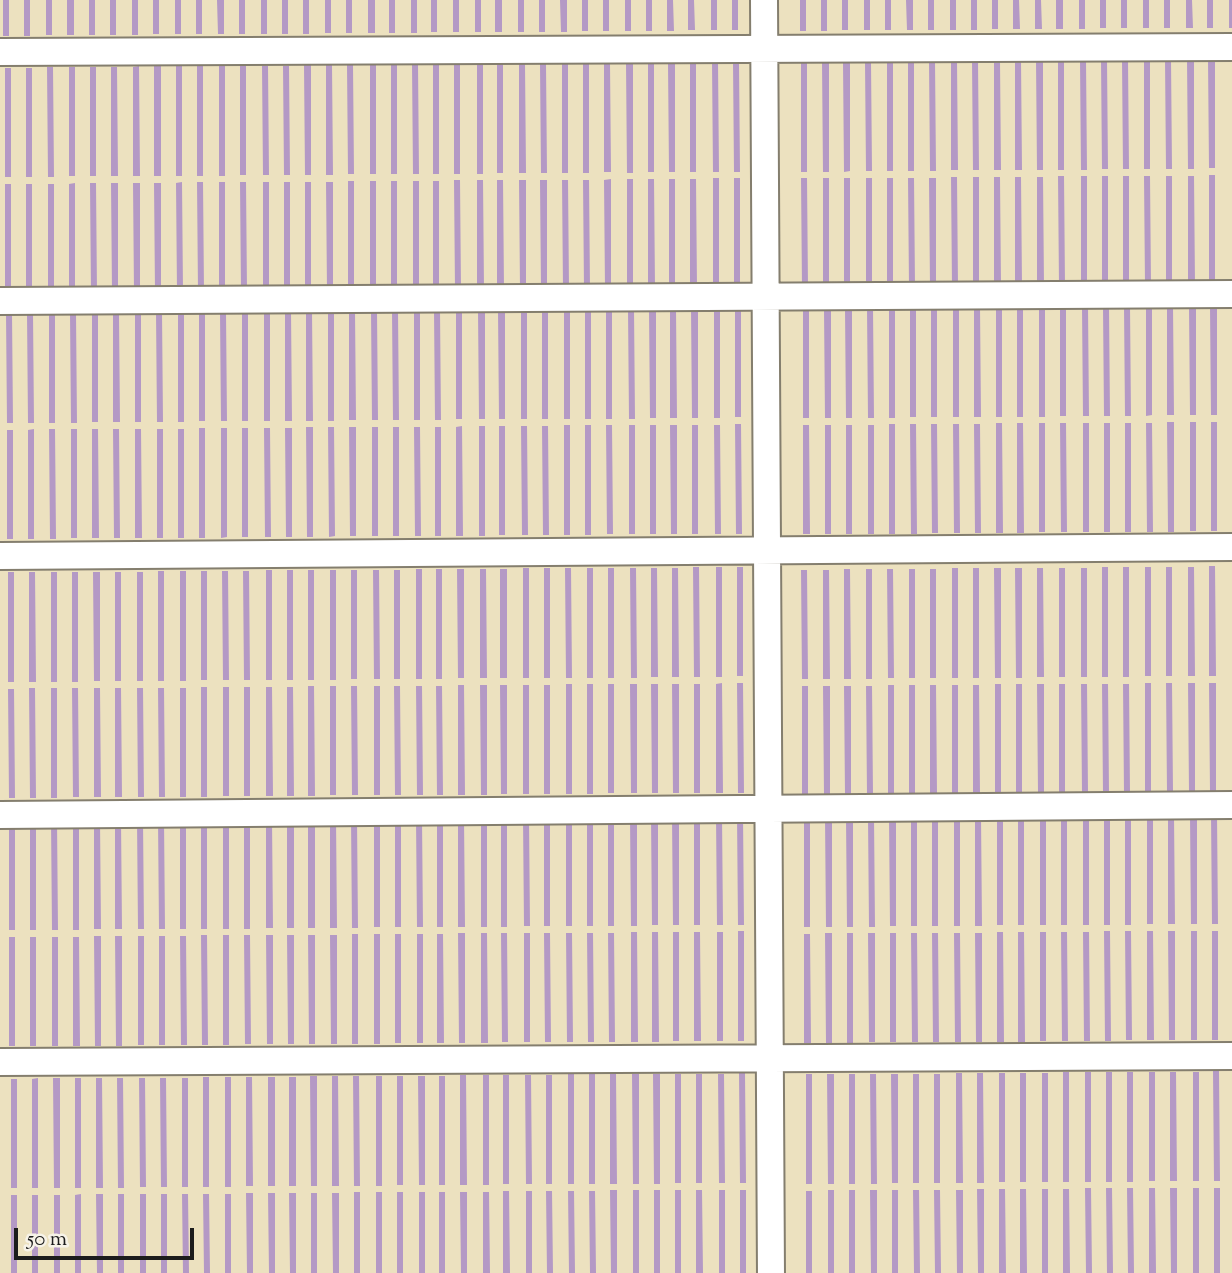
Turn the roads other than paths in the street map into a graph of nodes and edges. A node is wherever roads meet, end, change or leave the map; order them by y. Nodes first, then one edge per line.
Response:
1 (764, 0) edge
2 (1232, 47) edge
3 (764, 49) junction
4 (0, 52) edge
5 (1232, 294) edge
6 (766, 297) junction
7 (0, 301) edge
8 (1232, 547) edge
9 (767, 550) junction
10 (0, 556) edge
11 (1232, 805) edge
12 (769, 809) junction
13 (0, 815) edge
14 (1232, 1056) edge
15 (770, 1058) junction
16 (0, 1062) edge
17 (771, 1273) edge

1 - 3 lane
2 - 3 lane
3 - 4 lane
3 - 6 lane
5 - 6 lane
6 - 7 lane
6 - 9 lane
8 - 9 lane
9 - 10 lane
9 - 12 lane
11 - 12 lane
12 - 13 lane
12 - 15 lane
14 - 15 lane
15 - 16 lane
15 - 17 lane

